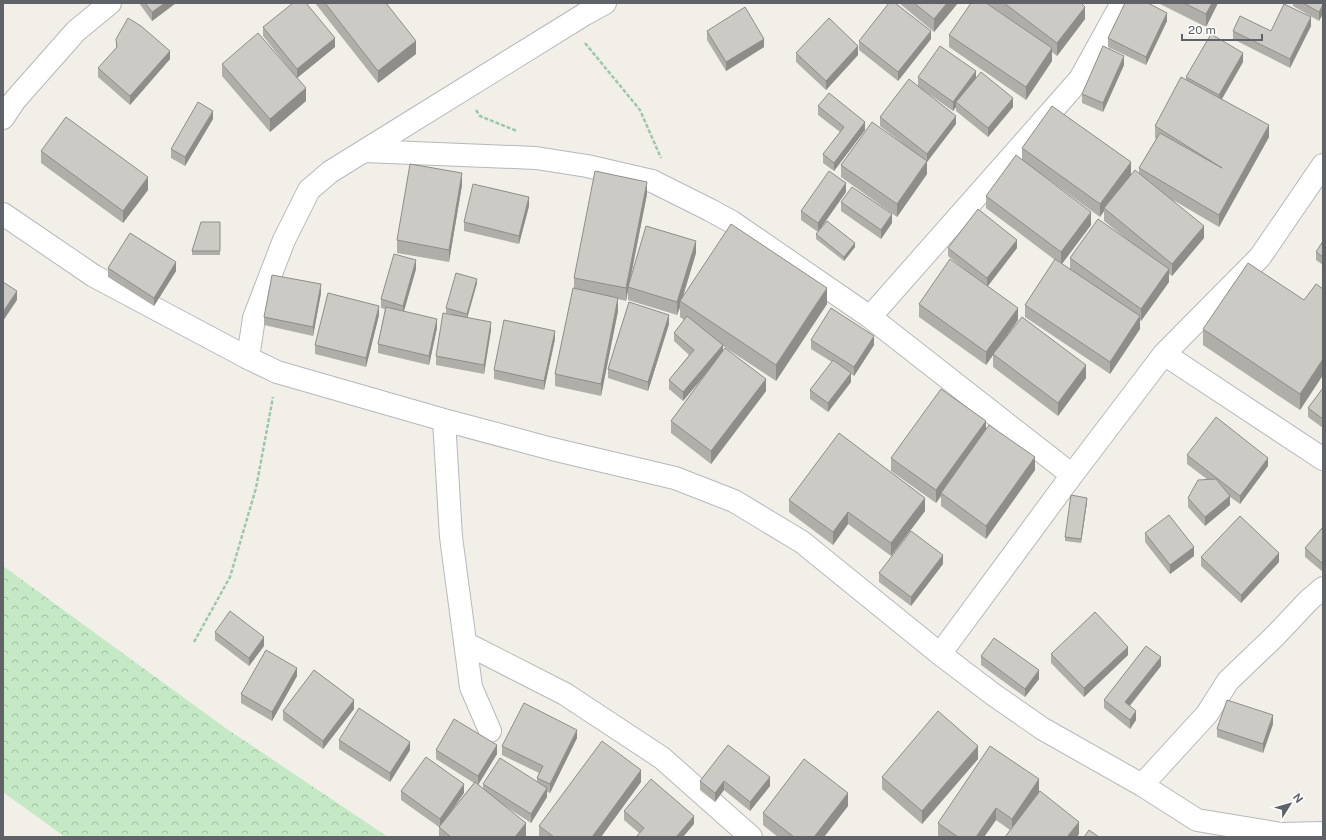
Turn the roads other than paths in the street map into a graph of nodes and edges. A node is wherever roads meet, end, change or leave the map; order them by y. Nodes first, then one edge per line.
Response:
1 (110, 3) edge
2 (605, 3) edge
3 (1122, 3) edge
4 (3, 118) edge
5 (365, 151) junction
6 (1323, 165) edge
7 (3, 214) edge
8 (870, 317) junction
9 (1164, 354) junction
10 (248, 358) junction
11 (444, 420) junction
12 (1323, 459) edge
13 (1072, 475) junction
14 (1323, 588) edge
15 (465, 643) junction
16 (940, 654) junction
17 (490, 731) dead end
18 (1142, 785) junction
19 (1195, 829) edge
20 (1323, 833) edge
21 (751, 837) edge

1 - 4 street
2 - 5 street
3 - 8 street
5 - 8 street
5 - 10 street
6 - 9 street
7 - 10 street
8 - 13 street
9 - 12 street
9 - 13 street
10 - 11 street
11 - 15 street
11 - 16 street
13 - 16 street
14 - 18 street
15 - 17 street
15 - 21 street
16 - 18 street
18 - 19 street
19 - 20 street

